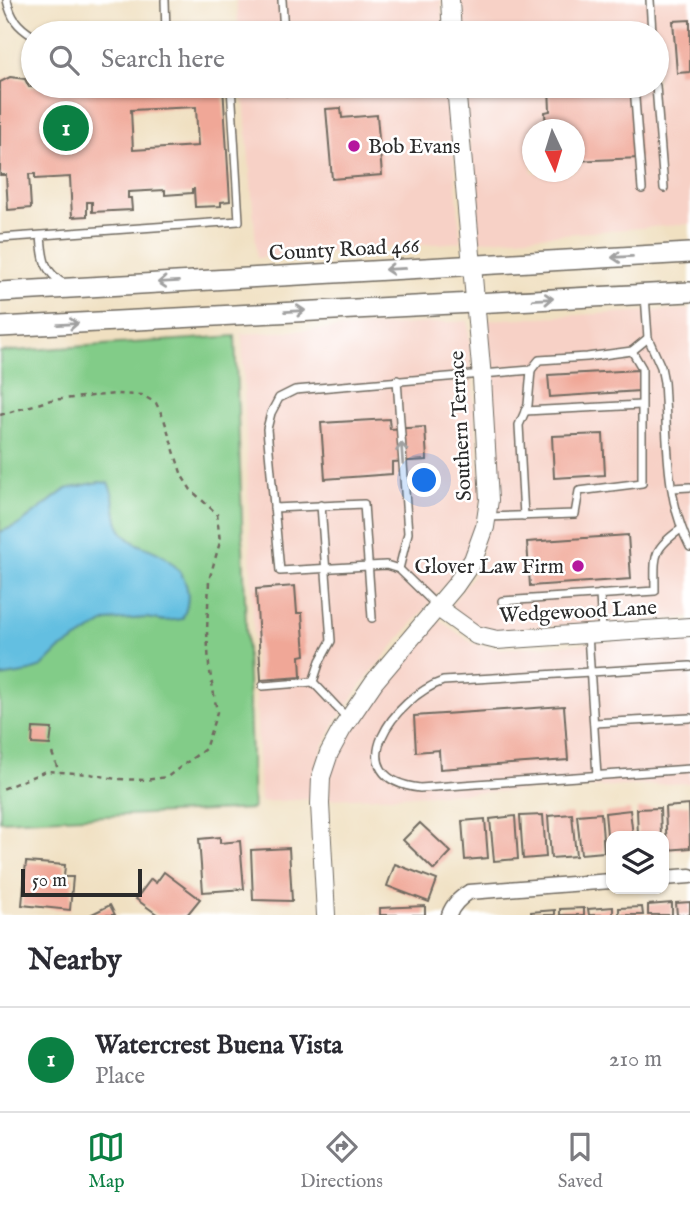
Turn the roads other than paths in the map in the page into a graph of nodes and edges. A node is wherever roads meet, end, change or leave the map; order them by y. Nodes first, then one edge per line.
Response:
1 (7, 0) edge
2 (165, 0) edge
3 (282, 0) edge
4 (450, 0) edge
5 (650, 0) edge
6 (166, 21) edge
7 (283, 21) edge
8 (451, 21) edge
9 (651, 21) edge
10 (21, 28) edge
11 (232, 98) edge
12 (457, 98) edge
13 (635, 98) edge
14 (657, 98) edge
15 (664, 188) dead end
16 (642, 189) dead end
17 (41, 236) junction
18 (0, 238) edge
19 (690, 253) edge
20 (471, 265) junction
21 (70, 288) junction
22 (0, 292) edge
23 (690, 292) edge
24 (645, 294) junction
25 (475, 302) junction
26 (0, 327) edge
27 (648, 338) junction
28 (632, 351) junction
29 (531, 370) junction
30 (481, 374) junction
31 (397, 380) junction
32 (641, 405) junction
33 (525, 411) junction
34 (690, 487) edge
35 (672, 488) junction
36 (321, 505) junction
37 (274, 508) junction
38 (524, 516) junction
39 (486, 517) junction
40 (681, 529) junction
41 (690, 547) edge
42 (369, 566) junction
43 (326, 568) junction
44 (399, 569) junction
45 (600, 594) junction
46 (502, 601) dead end
47 (437, 607) junction
48 (372, 618) dead end
49 (690, 627) edge
50 (595, 633) junction
51 (690, 666) edge
52 (591, 672) junction
53 (313, 682) junction
54 (263, 686) dead end
55 (690, 718) edge
56 (348, 719) junction
57 (594, 723) junction
58 (690, 769) edge
59 (597, 776) junction
60 (690, 876) edge
61 (669, 878) edge
62 (606, 881) edge
63 (326, 915) edge
64 (449, 915) edge

1 - 10 lane
2 - 6 lane
3 - 7 lane
4 - 8 street
5 - 9 lane
11 - 17 lane
12 - 20 street, Southern Terrace
13 - 16 lane
14 - 15 lane
17 - 18 lane
17 - 21 lane
19 -> 20 main road, County Road 466
20 -> 21 main road, County Road 466
20 - 25 street, Southern Terrace
21 - 22 main road, County Road 466
23 - 24 main road
25 -> 24 main road
24 - 27 lane
26 -> 25 main road
25 - 30 street, Southern Terrace
27 - 28 lane
27 - 35 lane
28 - 29 lane
28 - 32 lane
29 - 30 lane
29 - 33 lane
30 - 31 lane
30 - 39 street, Southern Terrace
31 - 37 lane
44 -> 31 lane
32 - 33 lane
32 - 38 lane
33 - 38 lane
34 - 35 lane
35 - 40 lane
36 - 37 lane
36 - 42 lane
36 - 43 lane
37 - 43 lane
38 - 39 lane
39 - 47 street, Southern Terrace
40 - 41 lane
40 - 45 lane
42 - 43 lane
42 - 44 lane
42 - 48 lane
43 - 53 lane
44 - 47 lane
45 - 46 lane
45 - 50 lane
47 - 50 street, Wedgewood Lane
47 - 56 street, Southern Terrace
49 - 50 street, Wedgewood Lane
50 - 52 lane
51 - 52 lane
52 - 57 lane
52 - 59 lane
53 - 54 lane
53 - 56 lane
55 - 57 lane
56 - 63 street, Southern Terrace
57 - 59 lane
58 - 59 lane
60 - 61 street
62 - 64 street

